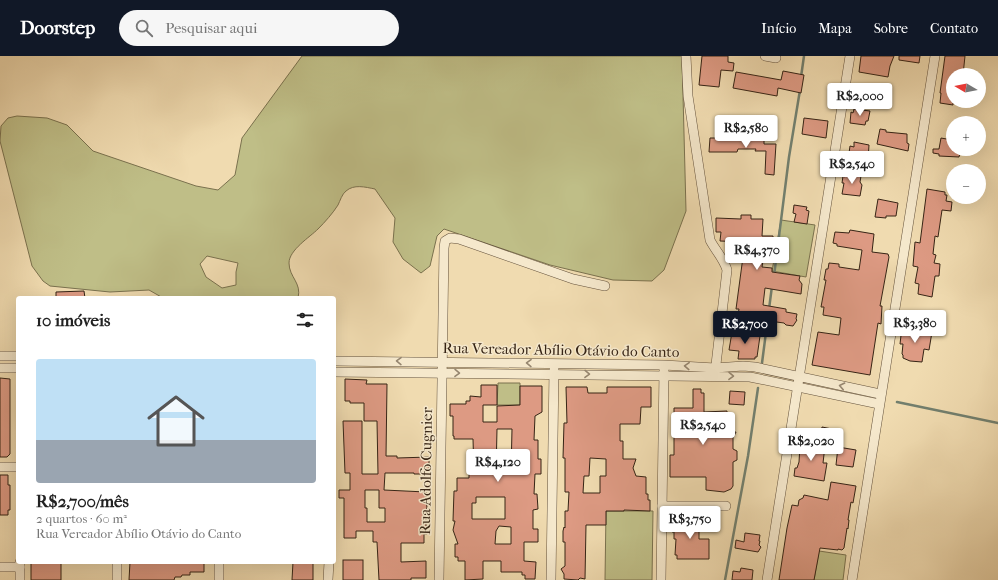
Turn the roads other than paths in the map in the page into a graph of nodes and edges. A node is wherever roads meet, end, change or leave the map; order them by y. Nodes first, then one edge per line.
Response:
1 (686, 56) edge
2 (765, 56) edge
3 (850, 56) edge
4 (935, 56) edge
5 (776, 58) dead end
6 (605, 286) dead end
7 (0, 356) edge
8 (16, 356) edge
9 (336, 360) edge
10 (442, 362) junction
11 (554, 363) junction
12 (664, 365) junction
13 (0, 368) edge
14 (16, 368) edge
15 (336, 372) edge
16 (715, 372) junction
17 (441, 373) junction
18 (554, 374) junction
19 (664, 375) junction
20 (799, 377) junction
21 (798, 386) junction
22 (880, 394) junction
23 (879, 404) junction
24 (0, 467) edge
25 (16, 467) edge
26 (662, 506) junction
27 (726, 506) dead end
28 (117, 564) edge
29 (219, 564) edge
30 (329, 564) edge
31 (20, 565) edge
32 (0, 567) edge
33 (20, 580) edge
34 (117, 580) edge
35 (219, 580) edge
36 (328, 580) edge
37 (439, 580) edge
38 (551, 580) edge
39 (660, 580) edge
40 (767, 580) edge
41 (852, 580) edge

1 - 16 street
2 - 5 street
3 - 20 street
4 - 22 street
6 - 10 street, Rua Adolfo Cugnier
7 - 8 street
10 -> 9 street, Rua Vereador Abílio Otávio do Canto
11 -> 10 street, Rua Vereador Abílio Otávio do Canto
10 - 17 street, Rua Adolfo Cugnier
11 - 12 street, Rua Vereador Abílio Otávio do Canto
11 - 18 street
16 -> 12 street, Rua Vereador Abílio Otávio do Canto
12 - 19 street
13 - 14 street
15 - 17 street, Rua Vereador Abílio Otávio do Canto
16 - 19 street, Rua Vereador Abílio Otávio do Canto
16 - 20 street, Rua Vereador Abílio Otávio do Canto
16 -> 21 street, Rua Vereador Abílio Otávio do Canto
17 -> 18 street, Rua Vereador Abílio Otávio do Canto
17 - 37 street, Rua Adolfo Cugnier
18 -> 19 street, Rua Vereador Abílio Otávio do Canto
18 - 38 street
19 - 26 street
20 - 21 street
22 -> 20 street, Rua Vereador Abílio Otávio do Canto
21 - 23 street, Rua Vereador Abílio Otávio do Canto
21 - 40 street
22 - 23 street
23 - 41 street
24 - 25 street
26 - 27 street
26 - 39 street
28 - 34 street
29 - 35 street
30 - 36 street
31 - 32 street
31 - 33 street

